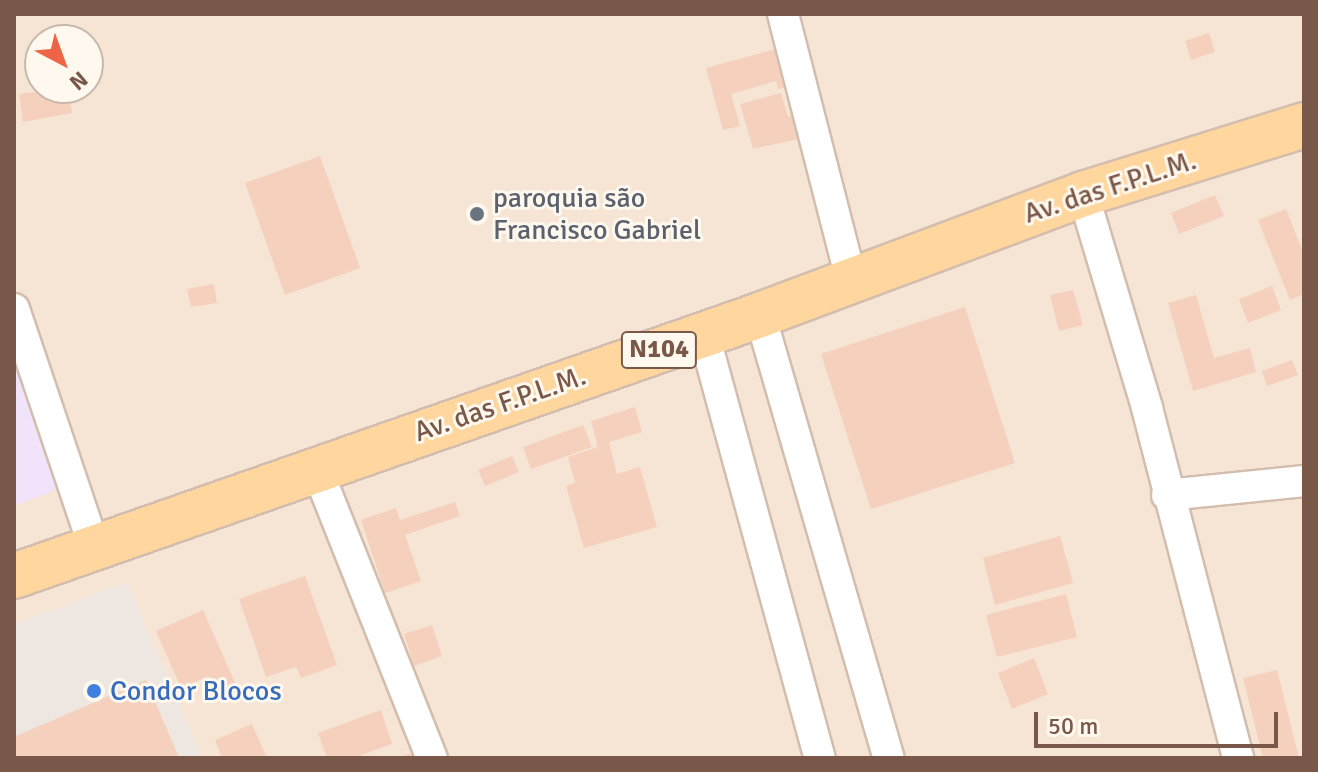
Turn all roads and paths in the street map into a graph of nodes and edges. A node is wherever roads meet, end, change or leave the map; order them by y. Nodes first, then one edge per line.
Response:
1 (783, 14) edge
2 (1304, 125) edge
3 (1083, 194) junction
4 (851, 278) junction
5 (14, 309) edge
6 (760, 315) junction
7 (704, 335) junction
8 (316, 467) junction
9 (1304, 481) edge
10 (1167, 495) junction
11 (94, 547) junction
12 (14, 576) edge
13 (432, 758) edge
14 (820, 758) edge
15 (889, 758) edge
16 (1238, 758) edge

1 - 4 street
2 - 3 main road, Av. das F.P.L.M. / N104
3 - 4 main road, Av. das F.P.L.M. / N104
3 - 10 street
4 - 6 main road, Av. das F.P.L.M. / N104
5 - 11 street
6 - 7 main road, Av. das F.P.L.M. / N104
6 - 15 street
7 - 8 main road, Av. das F.P.L.M. / N104
7 - 14 street
8 - 11 main road, Av. das F.P.L.M. / N104
8 - 13 street
9 - 10 street
10 - 16 street
11 - 12 main road, Av. das F.P.L.M. / N104

